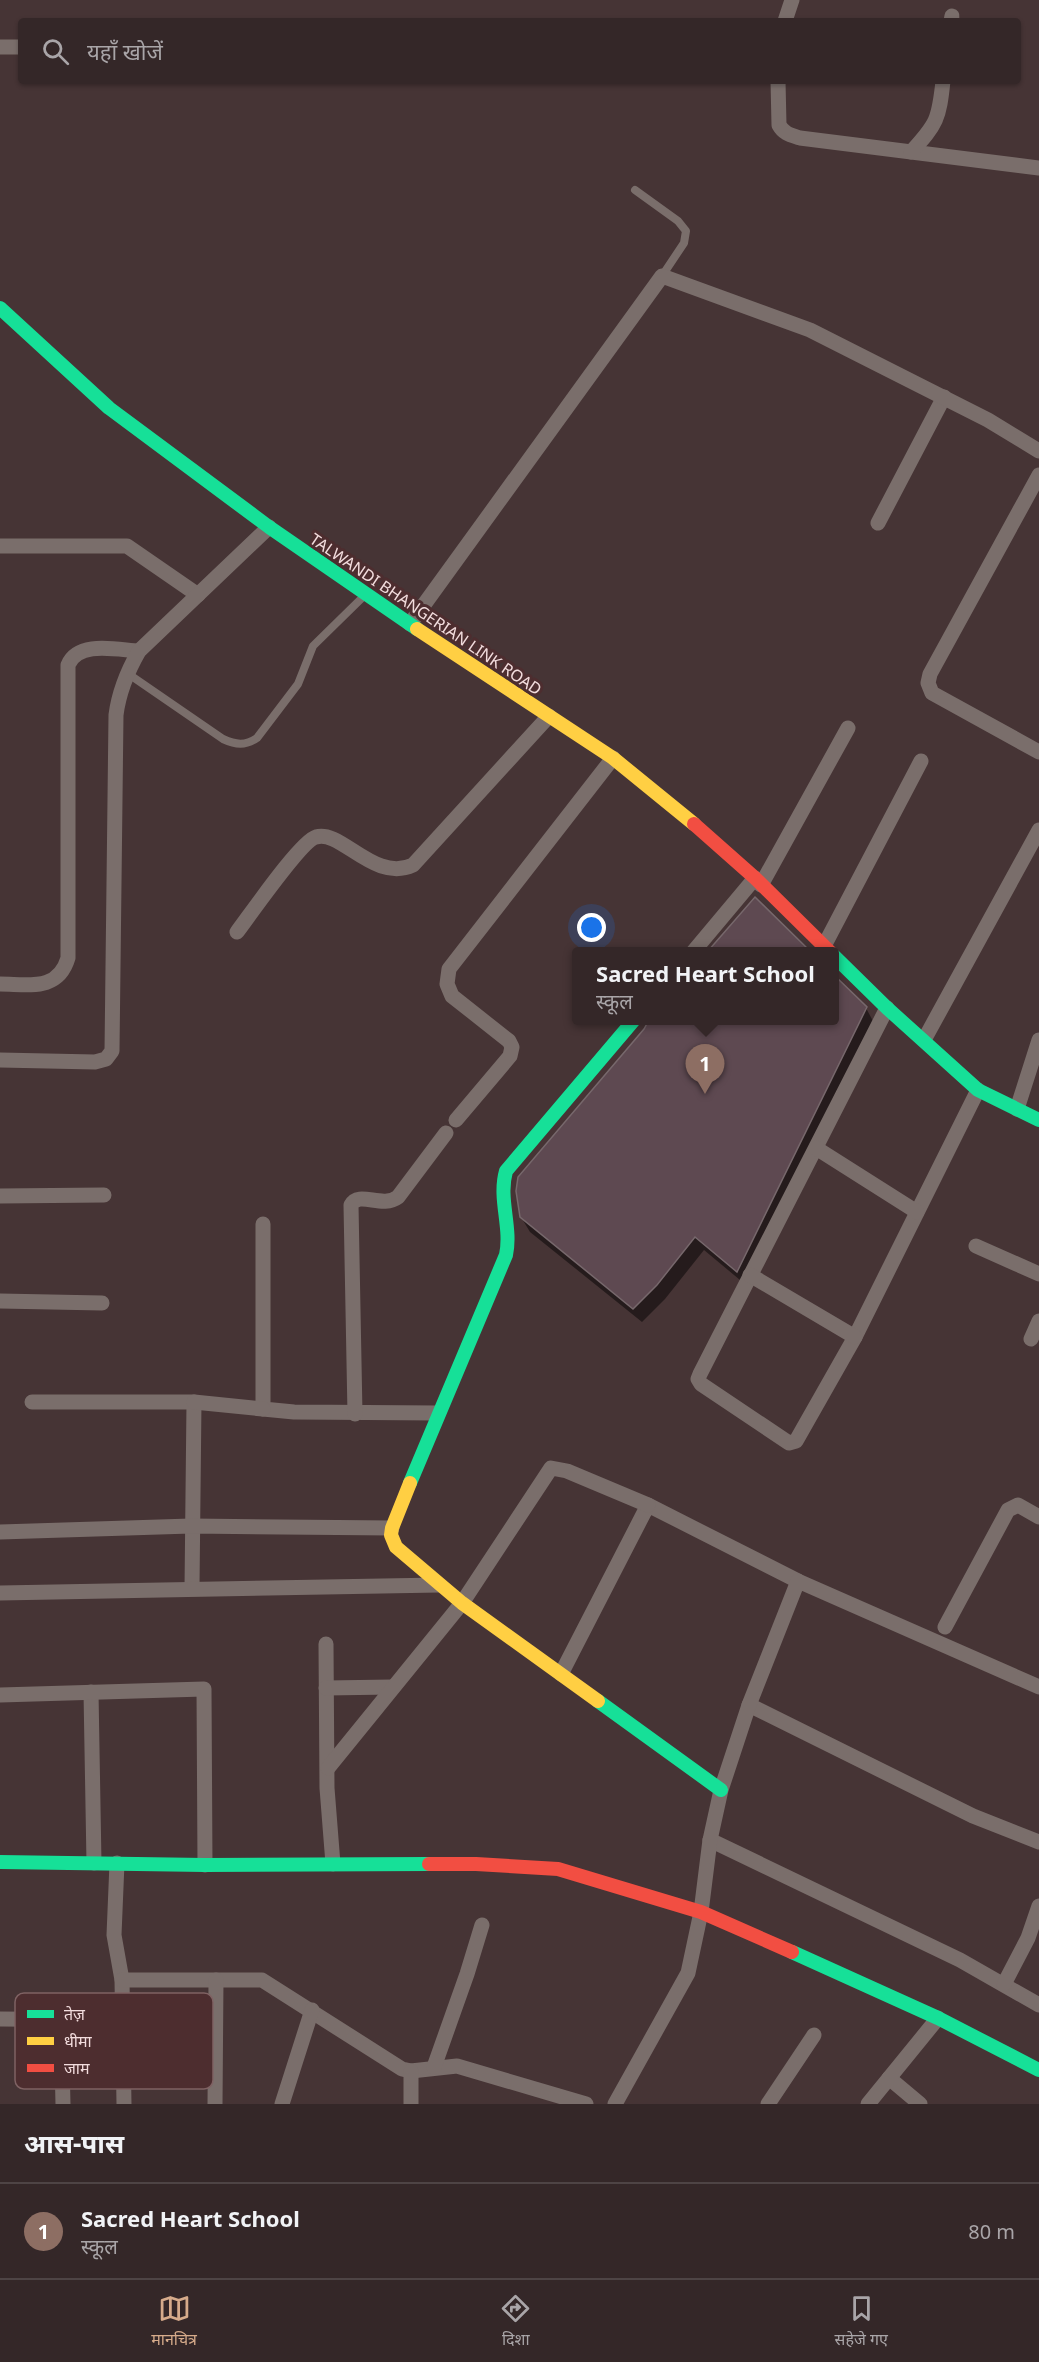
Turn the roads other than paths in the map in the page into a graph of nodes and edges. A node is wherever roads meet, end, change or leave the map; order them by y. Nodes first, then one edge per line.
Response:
1 (792, 0) edge
2 (786, 18) edge
3 (0, 47) edge
4 (18, 47) edge
5 (778, 84) edge
6 (942, 84) edge
7 (911, 152) junction
8 (1039, 168) edge
9 (635, 190) dead end
10 (662, 276) junction
11 (0, 308) edge
12 (944, 398) junction
13 (1039, 451) edge
14 (1039, 476) edge
15 (878, 523) dead end
16 (269, 527) junction
17 (0, 546) edge
18 (366, 594) junction
19 (198, 595) junction
20 (410, 624) junction
21 (139, 651) junction
22 (127, 673) junction
23 (549, 716) junction
24 (848, 728) dead end
25 (1039, 752) edge
26 (613, 758) junction
27 (921, 761) dead end
28 (1039, 830) edge
29 (758, 882) junction
30 (237, 932) dead end
31 (697, 947) edge
32 (825, 947) edge
33 (831, 947) edge
34 (839, 961) edge
35 (0, 984) edge
36 (887, 1008) junction
37 (630, 1025) edge
38 (924, 1040) junction
39 (1039, 1040) edge
40 (0, 1060) edge
41 (978, 1090) junction
42 (1017, 1109) junction
43 (456, 1120) dead end
44 (1039, 1120) edge
45 (446, 1133) dead end
46 (816, 1148) junction
47 (104, 1195) dead end
48 (0, 1196) edge
49 (917, 1212) junction
50 (263, 1224) dead end
51 (976, 1246) dead end
52 (1039, 1274) edge
53 (750, 1275) junction
54 (0, 1301) edge
55 (102, 1304) dead end
56 (1039, 1321) edge
57 (855, 1337) junction
58 (1030, 1339) dead end
59 (32, 1402) dead end
60 (194, 1402) junction
61 (263, 1408) junction
62 (438, 1413) junction
63 (355, 1414) junction
64 (648, 1505) junction
65 (1039, 1517) edge
66 (191, 1526) junction
67 (392, 1528) junction
68 (0, 1532) edge
69 (798, 1581) junction
70 (439, 1585) junction
71 (192, 1588) junction
72 (0, 1593) edge
73 (462, 1603) junction
74 (945, 1627) dead end
75 (327, 1644) dead end
76 (561, 1674) junction
77 (392, 1687) junction
78 (1039, 1687) edge
79 (327, 1688) junction
80 (91, 1692) junction
81 (0, 1695) edge
82 (749, 1705) junction
83 (328, 1768) junction
84 (721, 1790) junction
85 (710, 1839) junction
86 (1039, 1842) edge
87 (0, 1862) edge
88 (94, 1863) junction
89 (117, 1863) junction
90 (333, 1864) junction
91 (205, 1865) junction
92 (1039, 1906) edge
93 (701, 1912) junction
94 (482, 1925) dead end
95 (122, 1980) junction
96 (216, 1980) junction
97 (1004, 1984) junction
98 (122, 1993) edge
99 (1039, 2005) edge
100 (312, 2010) junction
101 (939, 2018) junction
102 (814, 2035) dead end
103 (434, 2067) junction
104 (1039, 2070) edge
105 (411, 2071) junction
106 (889, 2078) junction
107 (63, 2089) edge
108 (124, 2089) edge
109 (63, 2104) edge
110 (124, 2104) edge
111 (215, 2104) edge
112 (282, 2104) edge
113 (411, 2104) edge
114 (586, 2104) edge
115 (615, 2104) edge
116 (768, 2104) edge
117 (868, 2104) edge
118 (920, 2104) edge

1 - 2 street
3 - 4 street
5 - 7 street
6 - 7 street
7 - 8 street
9 - 10 lane
10 - 12 street
10 - 20 street
11 - 16 street, TALWANDI BHANGERIAN LINK ROAD
12 - 13 street
12 - 15 street
14 - 25 street
16 - 18 street, TALWANDI BHANGERIAN LINK ROAD
16 - 19 street
17 - 19 street
18 - 20 street, TALWANDI BHANGERIAN LINK ROAD
18 - 22 lane
19 - 21 street
20 - 23 street, TALWANDI BHANGERIAN LINK ROAD
21 - 22 street
21 - 35 street
22 - 40 street
23 - 26 street, TALWANDI BHANGERIAN LINK ROAD
23 - 30 street
24 - 29 street
26 - 29 street, TALWANDI BHANGERIAN LINK ROAD
26 - 43 street
27 - 33 street
28 - 38 street
29 - 31 street
29 - 32 street, TALWANDI BHANGERIAN LINK ROAD
34 - 36 street, TALWANDI BHANGERIAN LINK ROAD
36 - 38 street, TALWANDI BHANGERIAN LINK ROAD
36 - 46 street
37 - 62 street
38 - 41 street, TALWANDI BHANGERIAN LINK ROAD
39 - 42 street
41 - 42 street, TALWANDI BHANGERIAN LINK ROAD
41 - 49 street
42 - 44 street, TALWANDI BHANGERIAN LINK ROAD
45 - 63 street
46 - 49 street
46 - 53 street
47 - 48 street
49 - 57 street
50 - 61 street
51 - 52 street
53 - 57 street
53 - 57 street
54 - 55 street
56 - 58 street
59 - 60 street
60 - 61 street
60 - 66 street
61 - 63 street
62 - 63 street
62 - 67 street
64 - 69 street
64 - 73 street
64 - 76 street
65 - 74 street
66 - 67 street
66 - 68 street
66 - 71 street
67 - 70 street
69 - 78 street
69 - 82 street
70 - 71 street
70 - 73 street
71 - 72 street
73 - 76 street
73 - 77 street
75 - 79 street
76 - 84 street
77 - 79 street
77 - 83 street
79 - 83 street
80 - 81 street
80 - 88 street
80 - 91 street
82 - 84 street
82 - 86 street
83 - 90 street
84 - 85 street
85 - 93 street
85 - 97 street
87 - 88 street
88 - 89 street
89 - 91 street
89 - 95 street
90 - 91 street
90 - 93 street
92 - 97 street
93 - 101 street
93 - 115 street
94 - 103 street
95 - 96 street
95 - 98 street
96 - 100 street
96 - 111 street
97 - 99 street
100 - 105 street
100 - 112 street
101 - 104 street
101 - 106 street
102 - 116 street
103 - 105 street
103 - 114 street
105 - 113 street
106 - 117 street
106 - 118 street
107 - 109 street
108 - 110 street

